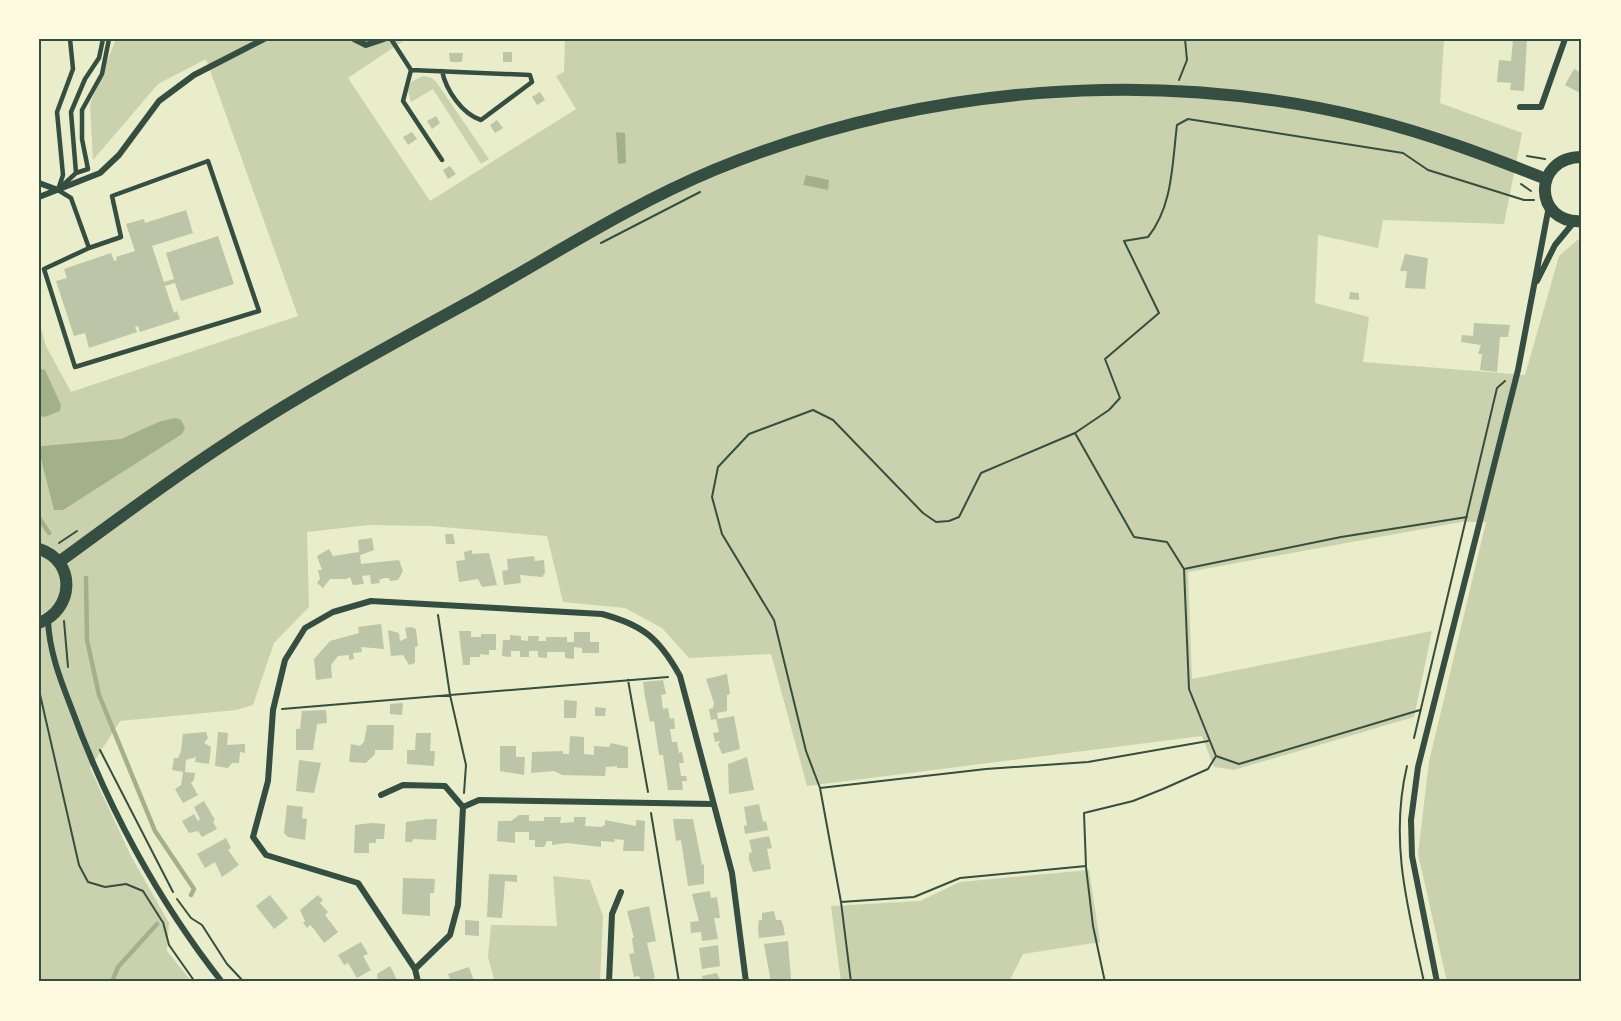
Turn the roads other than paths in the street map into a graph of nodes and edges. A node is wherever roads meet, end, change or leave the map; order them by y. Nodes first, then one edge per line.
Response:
1 (70, 39) edge
2 (103, 39) edge
3 (109, 39) edge
4 (264, 39) edge
5 (354, 39) edge
6 (384, 39) edge
7 (391, 39) edge
8 (1565, 39) edge
9 (411, 70) junction
10 (442, 71) junction
11 (1520, 107) dead end
12 (1582, 157) edge
13 (442, 160) dead end
14 (76, 173) junction
15 (1546, 179) junction
16 (39, 183) edge
17 (58, 190) junction
18 (39, 197) edge
19 (1548, 204) junction
20 (1578, 222) edge
21 (89, 248) junction
22 (1535, 287) junction
23 (42, 550) edge
24 (59, 562) junction
25 (43, 622) edge
26 (381, 795) dead end
27 (713, 804) junction
28 (463, 807) junction
29 (621, 892) dead end
30 (415, 969) junction
31 (222, 982) edge
32 (418, 982) edge
33 (609, 982) edge
34 (746, 982) edge
35 (1437, 982) edge

1 - 17 lane
2 - 14 lane
3 - 14 lane
4 - 17 street
5 - 6 street
7 - 9 lane
8 - 11 street
9 - 10 lane
9 - 13 lane
10 - 10 lane
12 - 15 main road
14 - 17 lane
15 - 19 main road
15 - 24 main road
16 - 17 street
17 - 18 street
17 - 21 lane
19 - 20 main road
19 - 22 street
20 - 22 street
21 - 21 lane
22 - 35 street
23 - 24 main road
24 - 25 main road
25 - 31 street
26 - 28 street
27 - 28 street
27 - 30 street
27 - 34 street
28 - 30 street
29 - 33 street
30 - 32 street

